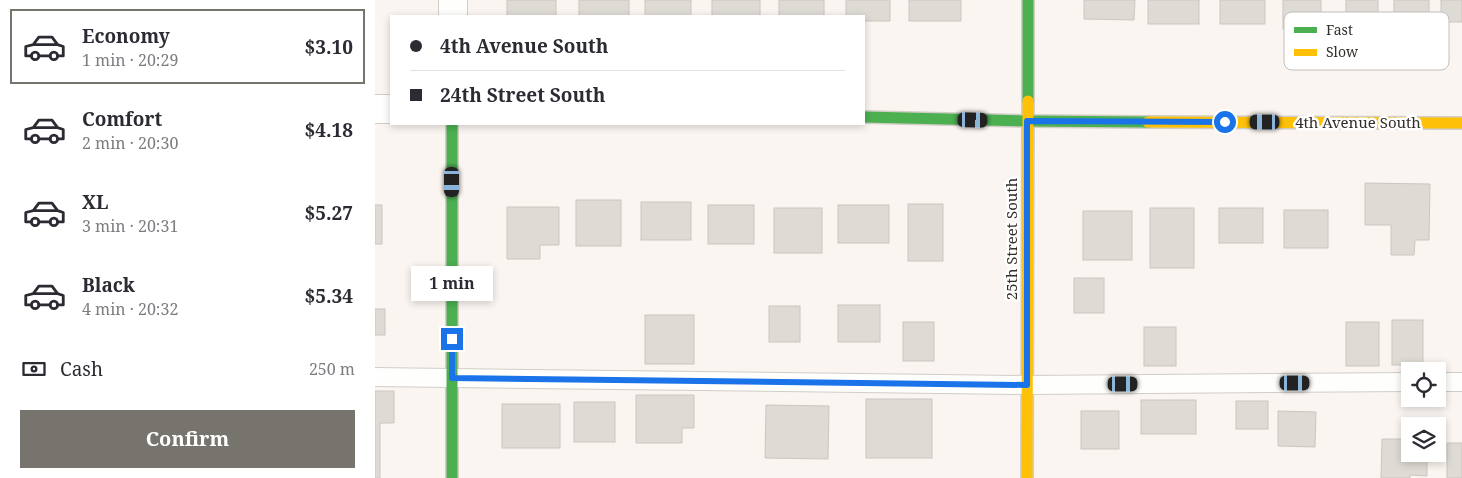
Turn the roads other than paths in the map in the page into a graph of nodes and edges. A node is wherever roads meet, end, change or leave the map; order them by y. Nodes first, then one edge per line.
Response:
1 (453, 0) edge
2 (1028, 0) edge
3 (453, 15) edge
4 (375, 109) edge
5 (390, 109) edge
6 (865, 118) edge
7 (1027, 121) junction
8 (1462, 123) edge
9 (453, 125) edge
10 (375, 377) edge
11 (452, 378) junction
12 (1401, 382) edge
13 (1446, 382) edge
14 (1462, 382) edge
15 (1027, 385) junction
16 (451, 478) edge
17 (1027, 478) edge

1 - 3 street
2 - 7 street, 25th Street South
4 - 5 street
6 - 7 street, 4th Avenue South
7 - 8 street, 4th Avenue South
7 - 15 street, 25th Street South
9 - 11 street
10 - 11 lane
11 - 15 lane
11 - 16 street
12 - 15 lane
13 - 14 lane
15 - 17 street, 25th Street South

